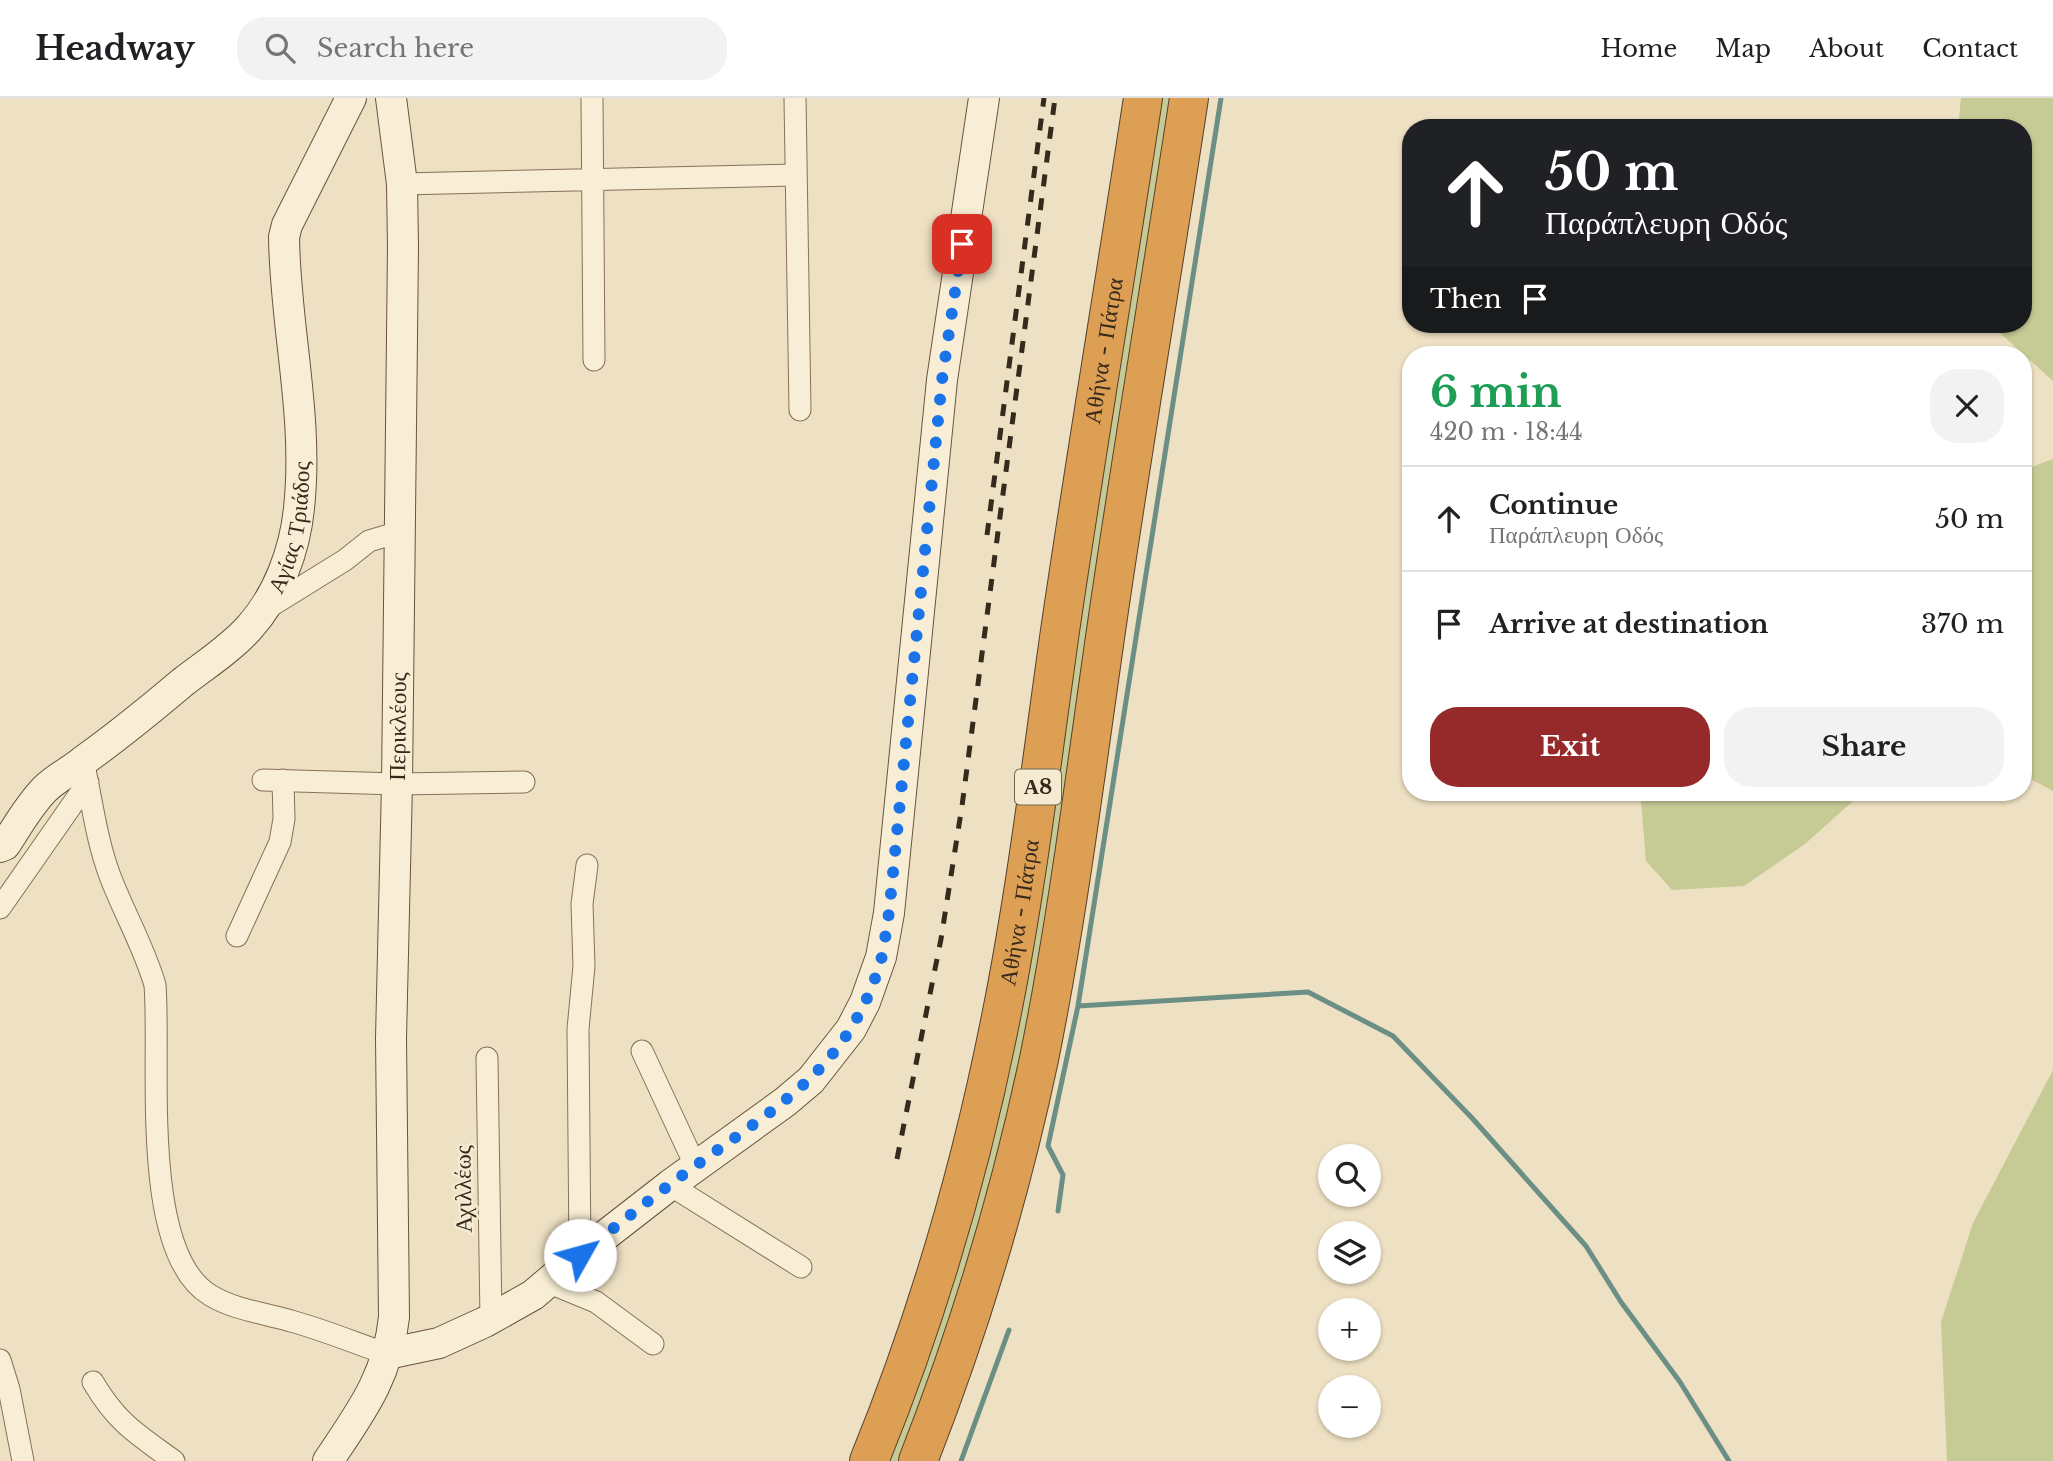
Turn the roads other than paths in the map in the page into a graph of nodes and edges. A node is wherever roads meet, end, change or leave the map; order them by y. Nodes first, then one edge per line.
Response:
1 (351, 98) edge
2 (391, 98) edge
3 (592, 98) edge
4 (795, 98) edge
5 (984, 98) edge
6 (1143, 98) edge
7 (1189, 98) edge
8 (796, 175) junction
9 (593, 180) junction
10 (402, 184) junction
11 (594, 360) dead end
12 (800, 410) dead end
13 (399, 532) junction
14 (263, 611) junction
15 (86, 771) junction
16 (524, 782) dead end
17 (397, 784) junction
18 (0, 847) edge
19 (587, 865) dead end
20 (0, 908) edge
21 (237, 936) dead end
22 (642, 1051) dead end
23 (487, 1058) dead end
24 (695, 1165) junction
25 (670, 1185) junction
26 (580, 1255) junction
27 (801, 1267) dead end
28 (550, 1283) junction
29 (491, 1319) junction
30 (653, 1344) dead end
31 (387, 1354) junction
32 (0, 1360) edge
33 (93, 1382) dead end
34 (23, 1461) edge
35 (174, 1461) edge
36 (328, 1461) edge
37 (869, 1461) edge
38 (918, 1461) edge

1 - 14 main road, Αγίας Τριάδος
2 - 10 main road, Περικλέους
3 - 9 street
4 - 8 street
5 - 24 main road
6 - 37 highway, Αθήνα - Πάτρα / Α8
7 - 38 highway, Αθήνα - Πάτρα / Α8
8 - 9 street
8 - 12 street
9 - 10 street
9 - 11 street
10 - 13 main road, Περικλέους
13 - 14 street
13 - 17 main road, Περικλέους
14 - 15 main road, Αγίας Τριάδος
15 - 18 main road, Αγίας Τριάδος
15 - 20 street
15 - 31 street
16 - 17 street
17 - 21 street
17 - 31 main road, Περικλέους
19 - 26 street
22 - 24 street
23 - 29 street, Αχιλλέως
24 - 25 main road
25 - 26 main road
25 - 27 street
26 - 28 main road
28 - 29 main road
28 - 30 street
29 - 31 main road
31 - 36 main road, Περικλέους
32 - 34 street
33 - 35 street

